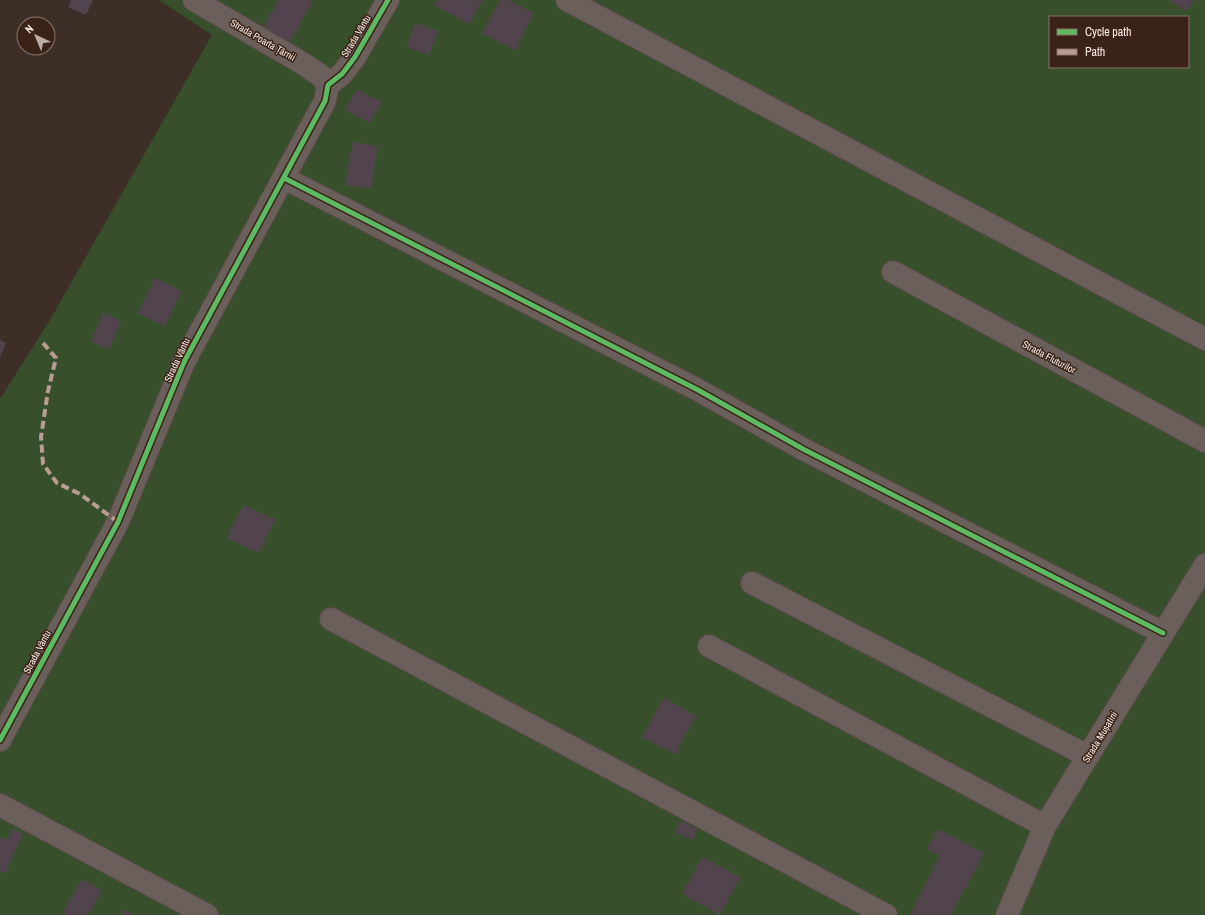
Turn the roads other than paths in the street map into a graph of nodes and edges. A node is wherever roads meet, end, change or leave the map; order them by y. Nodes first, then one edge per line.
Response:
1 (194, 0) edge
2 (388, 0) edge
3 (567, 0) edge
4 (328, 85) junction
5 (284, 178) junction
6 (893, 272) dead end
7 (1205, 339) edge
8 (1205, 441) edge
9 (1205, 565) edge
10 (752, 583) dead end
11 (331, 619) dead end
12 (1163, 633) junction
13 (709, 646) dead end
14 (0, 740) edge
15 (1088, 756) junction
16 (0, 805) edge
17 (1045, 826) junction
18 (207, 915) edge
19 (886, 915) edge
20 (1007, 915) edge

1 - 4 street, Strada Poarta Țărnii
2 - 4 street, Strada Vântu
3 - 7 street
4 - 5 street, Strada Vântu
5 - 12 street
5 - 14 street, Strada Vântu
6 - 8 street, Strada Fluturilor
9 - 12 street, Strada Mușatini
10 - 15 street
11 - 19 street
12 - 15 street, Strada Mușatini
13 - 17 street
15 - 17 street, Strada Mușatini
16 - 18 street
17 - 20 street, Strada Mușatini

